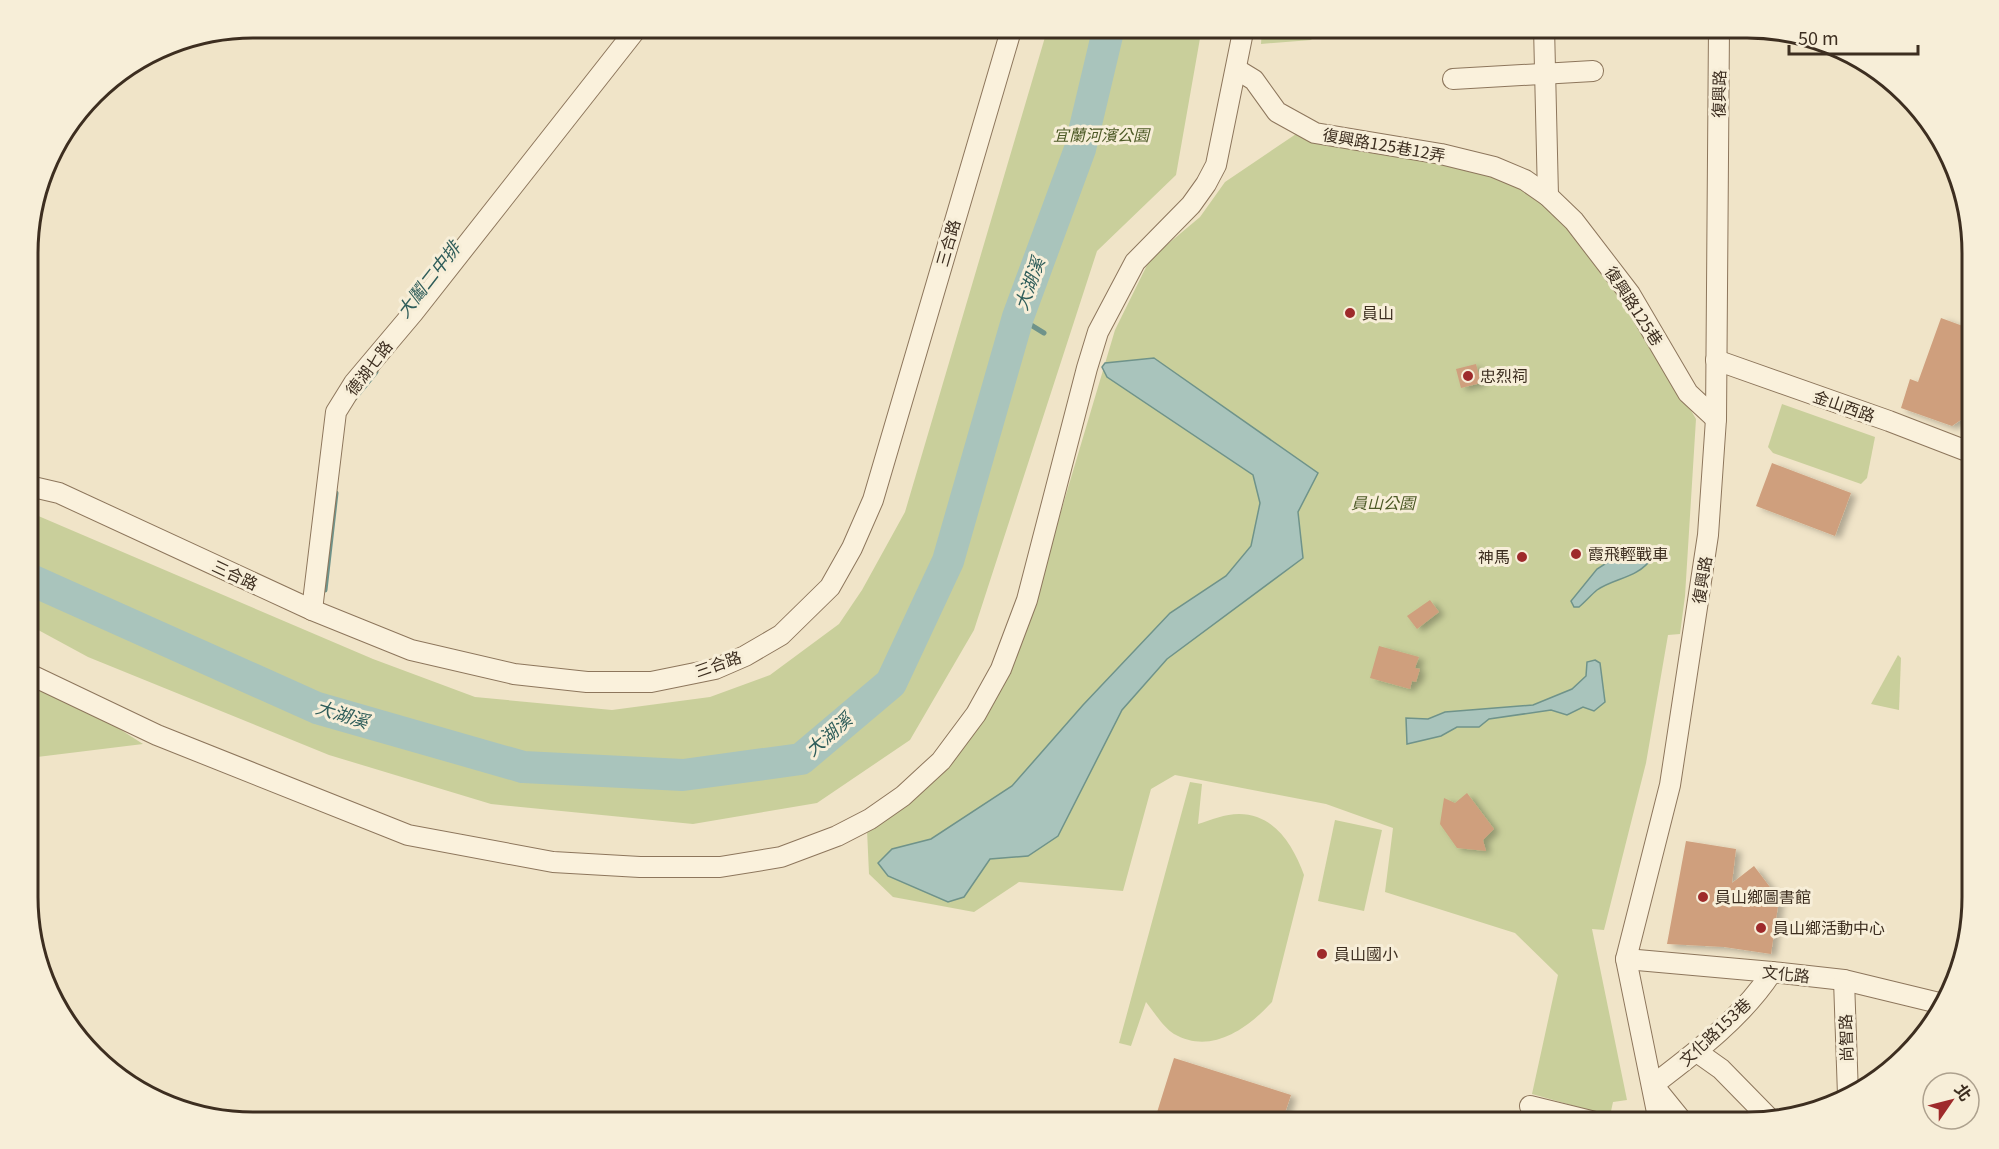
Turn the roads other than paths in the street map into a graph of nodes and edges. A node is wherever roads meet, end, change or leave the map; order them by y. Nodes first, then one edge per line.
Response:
1 (629, 38) edge
2 (1009, 38) edge
3 (1242, 38) edge
4 (1544, 38) edge
5 (1719, 38) edge
6 (1236, 69) junction
7 (1593, 71) dead end
8 (1545, 74) junction
9 (1453, 79) dead end
10 (1548, 196) junction
11 (1716, 360) junction
12 (1716, 419) junction
13 (1962, 450) edge
14 (38, 488) edge
15 (312, 610) junction
16 (38, 678) edge
17 (1626, 959) junction
18 (1772, 972) junction
19 (1844, 980) junction
20 (1934, 1002) edge
21 (1697, 1053) junction
22 (1653, 1085) junction
23 (1848, 1086) edge
24 (1530, 1106) dead end
25 (1762, 1111) edge
26 (1554, 1112) edge
27 (1657, 1112) edge
28 (1675, 1112) edge

1 - 15 street, 德湖七路
2 - 15 street, 三合路
3 - 6 street
4 - 8 street
5 - 11 street, 復興路
6 - 10 street, 復興路125巷12弄
6 - 16 street
7 - 8 street
8 - 9 street
8 - 10 street
10 - 12 street, 復興路125巷
11 - 12 street, 復興路
11 - 13 street, 金山西路
12 - 17 street, 復興路
14 - 15 street, 三合路
17 - 18 street, 文化路
17 - 22 street, 復興路
18 - 19 street, 文化路
18 - 21 street, 文化路153巷
19 - 20 street, 文化路
19 - 23 street, 尚智路
21 - 22 street, 文化路153巷
21 - 25 street
22 - 27 street, 復興路
22 - 28 street
24 - 26 street

